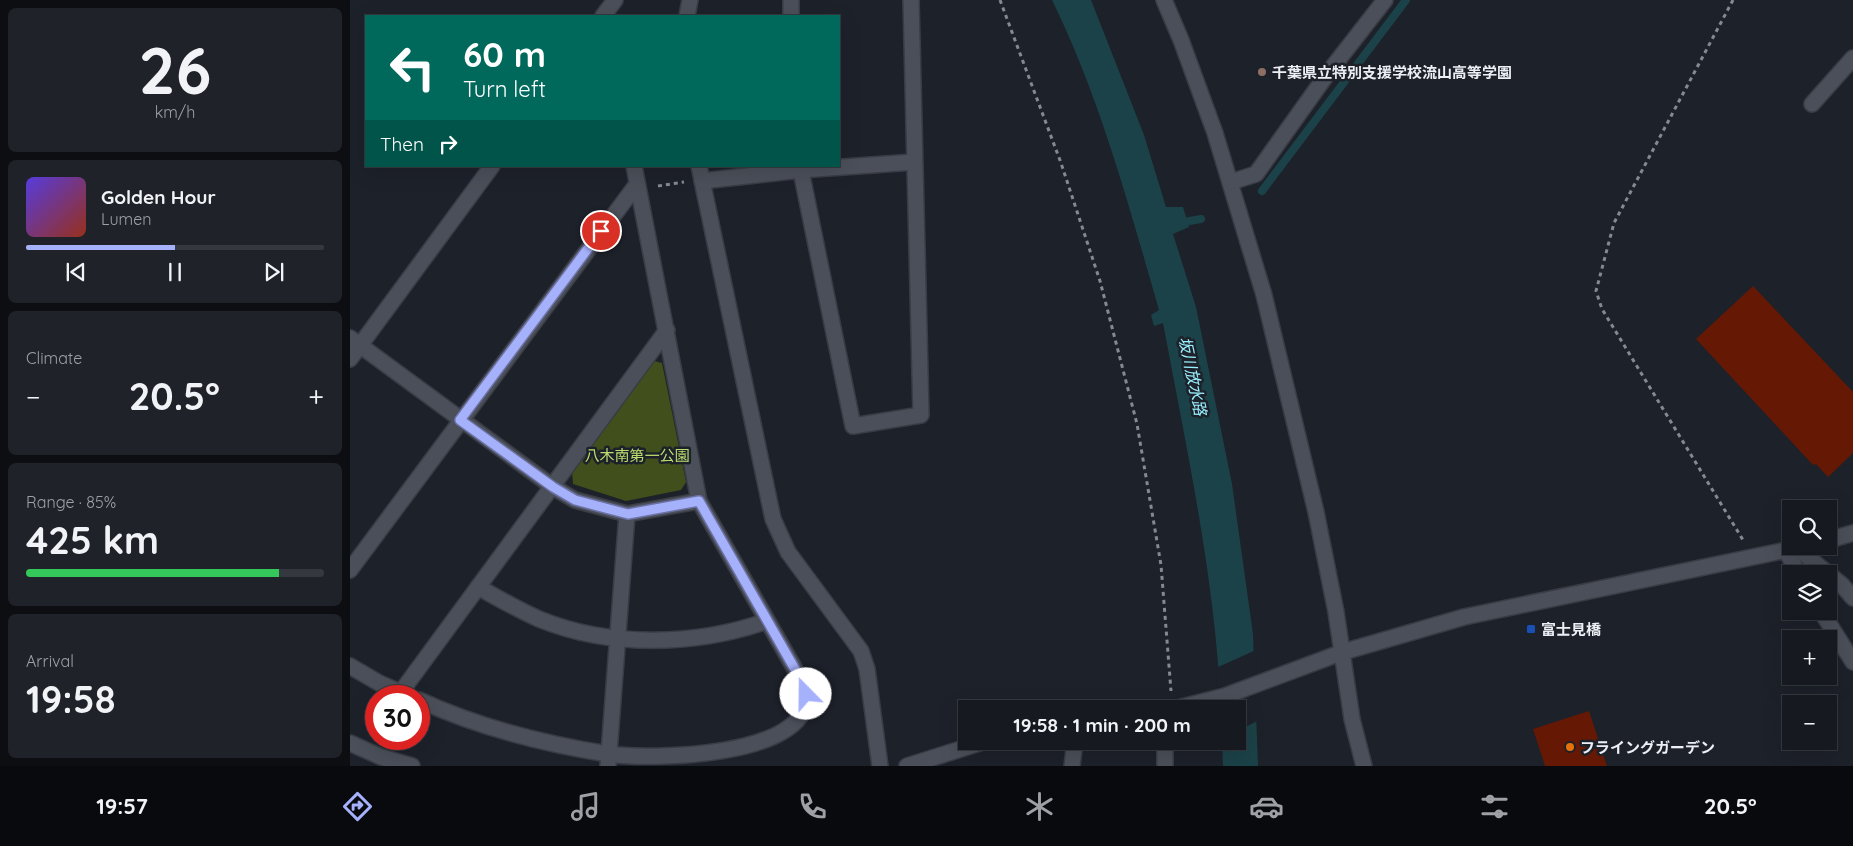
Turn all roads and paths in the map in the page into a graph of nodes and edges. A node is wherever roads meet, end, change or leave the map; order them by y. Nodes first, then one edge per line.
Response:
1 (615, 0) edge
2 (690, 0) edge
3 (790, 0) edge
4 (911, 0) edge
5 (1000, 0) edge
6 (1164, 0) edge
7 (1385, 0) edge
8 (1733, 0) edge
9 (604, 15) edge
10 (687, 15) edge
11 (791, 15) edge
12 (1853, 58) edge
13 (1812, 104) dead end
14 (914, 162) junction
15 (840, 166) edge
16 (491, 167) edge
17 (634, 167) edge
18 (820, 167) edge
19 (801, 168) edge
20 (701, 175) edge
21 (1231, 182) junction
22 (637, 187) junction
23 (667, 330) junction
24 (355, 342) edge
25 (350, 359) edge
26 (460, 420) junction
27 (553, 487) junction
28 (699, 501) junction
29 (628, 514) junction
30 (1853, 533) edge
31 (1837, 538) edge
32 (1782, 552) edge
33 (1804, 555) edge
34 (1754, 557) junction
35 (350, 570) edge
36 (478, 587) junction
37 (1853, 598) edge
38 (1827, 620) edge
39 (767, 621) junction
40 (618, 639) junction
41 (1343, 652) junction
42 (1853, 662) edge
43 (350, 666) edge
44 (386, 685) edge
45 (411, 685) edge
46 (1176, 700) edge
47 (1199, 700) edge
48 (430, 705) edge
49 (350, 742) edge
50 (958, 750) edge
51 (1074, 750) edge
52 (1165, 750) edge
53 (608, 760) edge
54 (412, 766) edge
55 (880, 766) edge
56 (907, 766) edge
57 (1072, 766) edge
58 (1165, 766) edge
59 (1364, 766) edge

1 - 9 street
2 - 10 street
3 - 11 street
4 - 14 street
5 - 46 path
6 - 21 street
7 - 21 street
8 - 34 path
12 - 13 street
14 - 15 street
14 - 19 street
16 - 24 street
17 - 22 street
18 - 19 street
19 - 20 street
20 - 22 path
20 - 55 street
21 - 41 street
22 - 23 street
22 - 26 street
23 - 27 street
23 - 28 street
24 - 25 street
24 - 26 street
26 - 27 street
26 - 35 street
27 - 29 street
27 - 36 street
28 - 29 street
28 - 39 street
29 - 40 street
30 - 31 street
32 - 34 street
33 - 37 street
34 - 41 street
36 - 40 street
36 - 45 street
38 - 42 street
39 - 40 street
39 - 53 street
40 - 53 street
41 - 47 street
41 - 59 street
43 - 44 street
48 - 53 street
49 - 54 street
50 - 56 street
51 - 57 street
52 - 58 street

